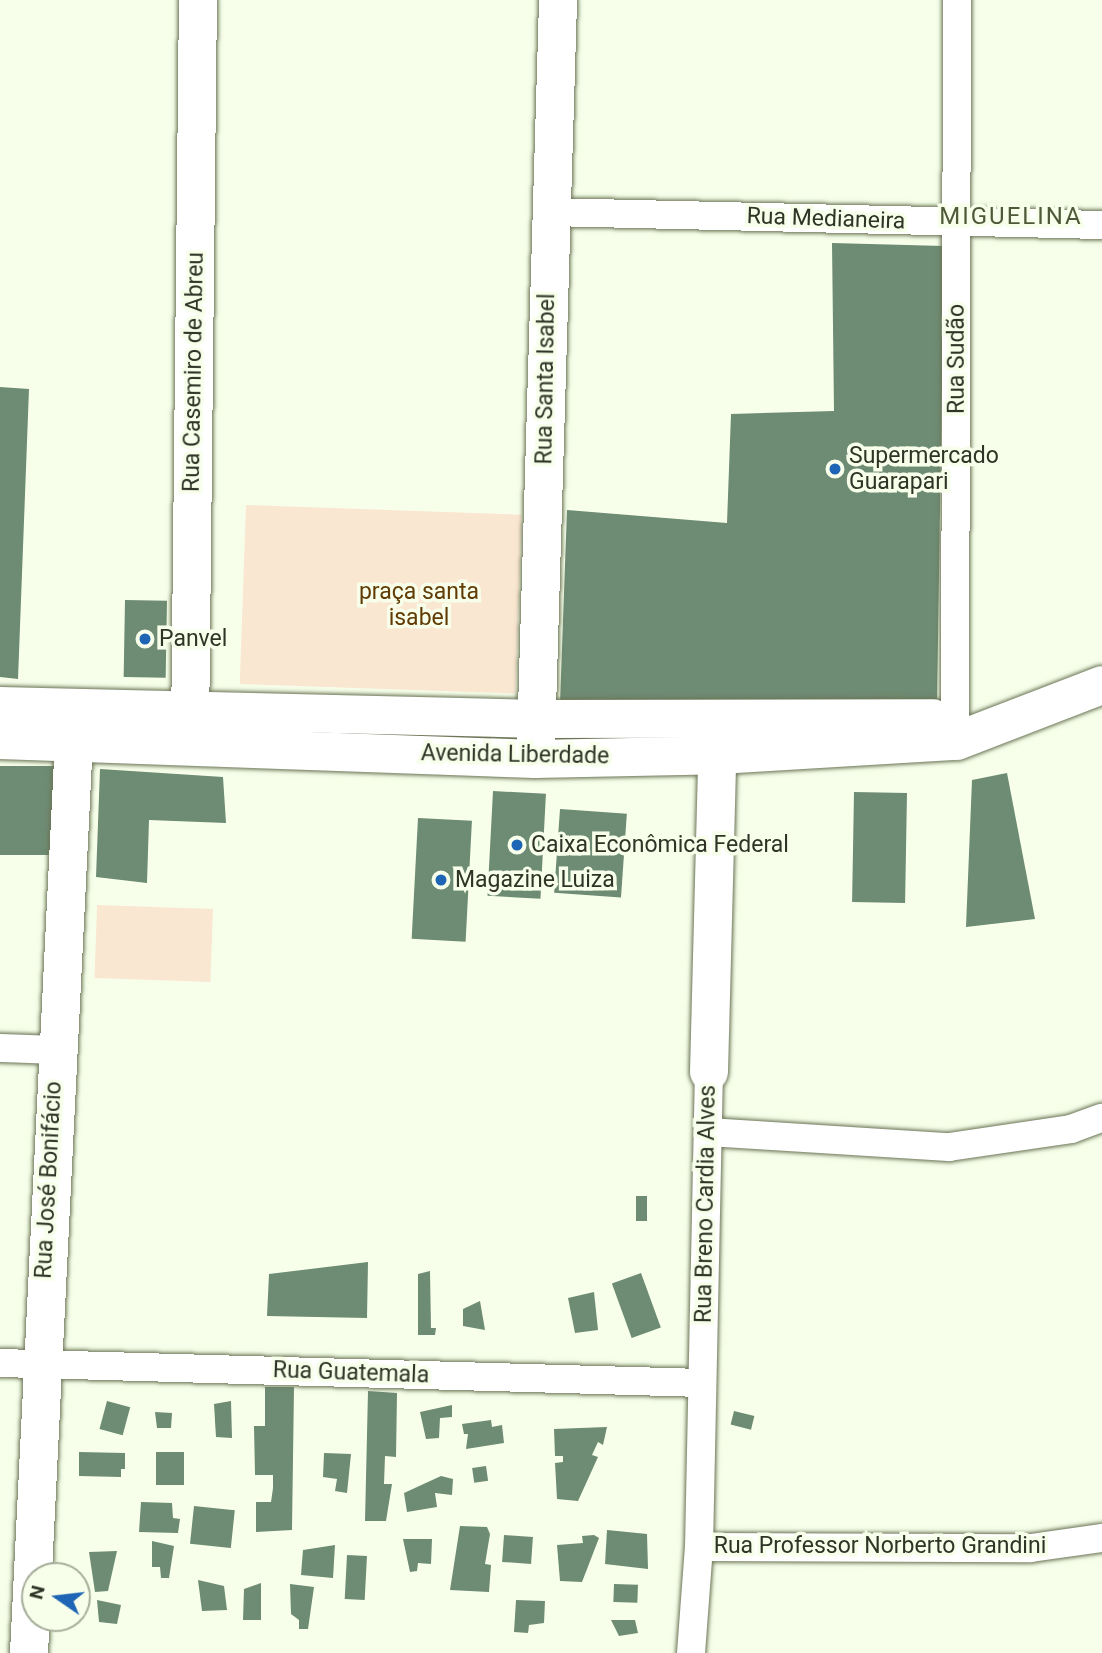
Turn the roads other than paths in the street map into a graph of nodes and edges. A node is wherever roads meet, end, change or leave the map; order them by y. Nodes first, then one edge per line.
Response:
1 (198, 0) edge
2 (558, 0) edge
3 (957, 0) edge
4 (550, 212) junction
5 (958, 223) junction
6 (1102, 225) edge
7 (1102, 685) edge
8 (0, 706) edge
9 (1026, 715) junction
10 (955, 718) junction
11 (538, 719) junction
12 (75, 725) junction
13 (190, 727) junction
14 (718, 738) junction
15 (0, 740) edge
16 (535, 759) junction
17 (0, 1048) edge
18 (56, 1050) junction
19 (709, 1072) joint
20 (1102, 1118) edge
21 (708, 1132) junction
22 (0, 1363) edge
23 (40, 1365) junction
24 (701, 1383) junction
25 (1102, 1538) edge
26 (699, 1547) junction
27 (29, 1653) edge
28 (691, 1653) edge

1 - 13 street, Rua Casemiro de Abreu
2 - 4 street, Rua Santa Isabel
3 - 5 street, Rua Sudão
4 - 5 street, Rua Medianeira
4 - 11 street, Rua Santa Isabel
5 - 6 street, Rua Medianeira
5 - 10 street, Rua Sudão
7 - 9 street, Avenida Liberdade
8 - 12 street, Avenida Liberdade
9 - 10 street, Avenida Liberdade
9 - 14 street, Avenida Liberdade
10 - 14 street, Avenida Liberdade
11 - 13 street, Avenida Liberdade
11 - 14 street, Avenida Liberdade
11 - 16 street, Rua Santa Isabel
12 - 13 street, Avenida Liberdade
12 - 15 street, Avenida Liberdade
12 - 18 street, Rua José Bonifácio
13 - 16 street, Avenida Liberdade
14 - 16 street, Avenida Liberdade
14 - 19 street, Rua Breno Cardia Alves
17 - 18 street
18 - 23 street, Rua José Bonifácio
19 - 21 street, Rua Breno Cardia Alves
20 - 21 street
21 - 24 street, Rua Breno Cardia Alves
22 - 23 street, Rua Guatemala
23 - 24 street, Rua Guatemala
23 - 27 street, Rua José Bonifácio
24 - 26 street, Rua Breno Cardia Alves
25 - 26 street, Rua Professor Norberto Grandini
26 - 28 street, Rua Breno Cardia Alves

